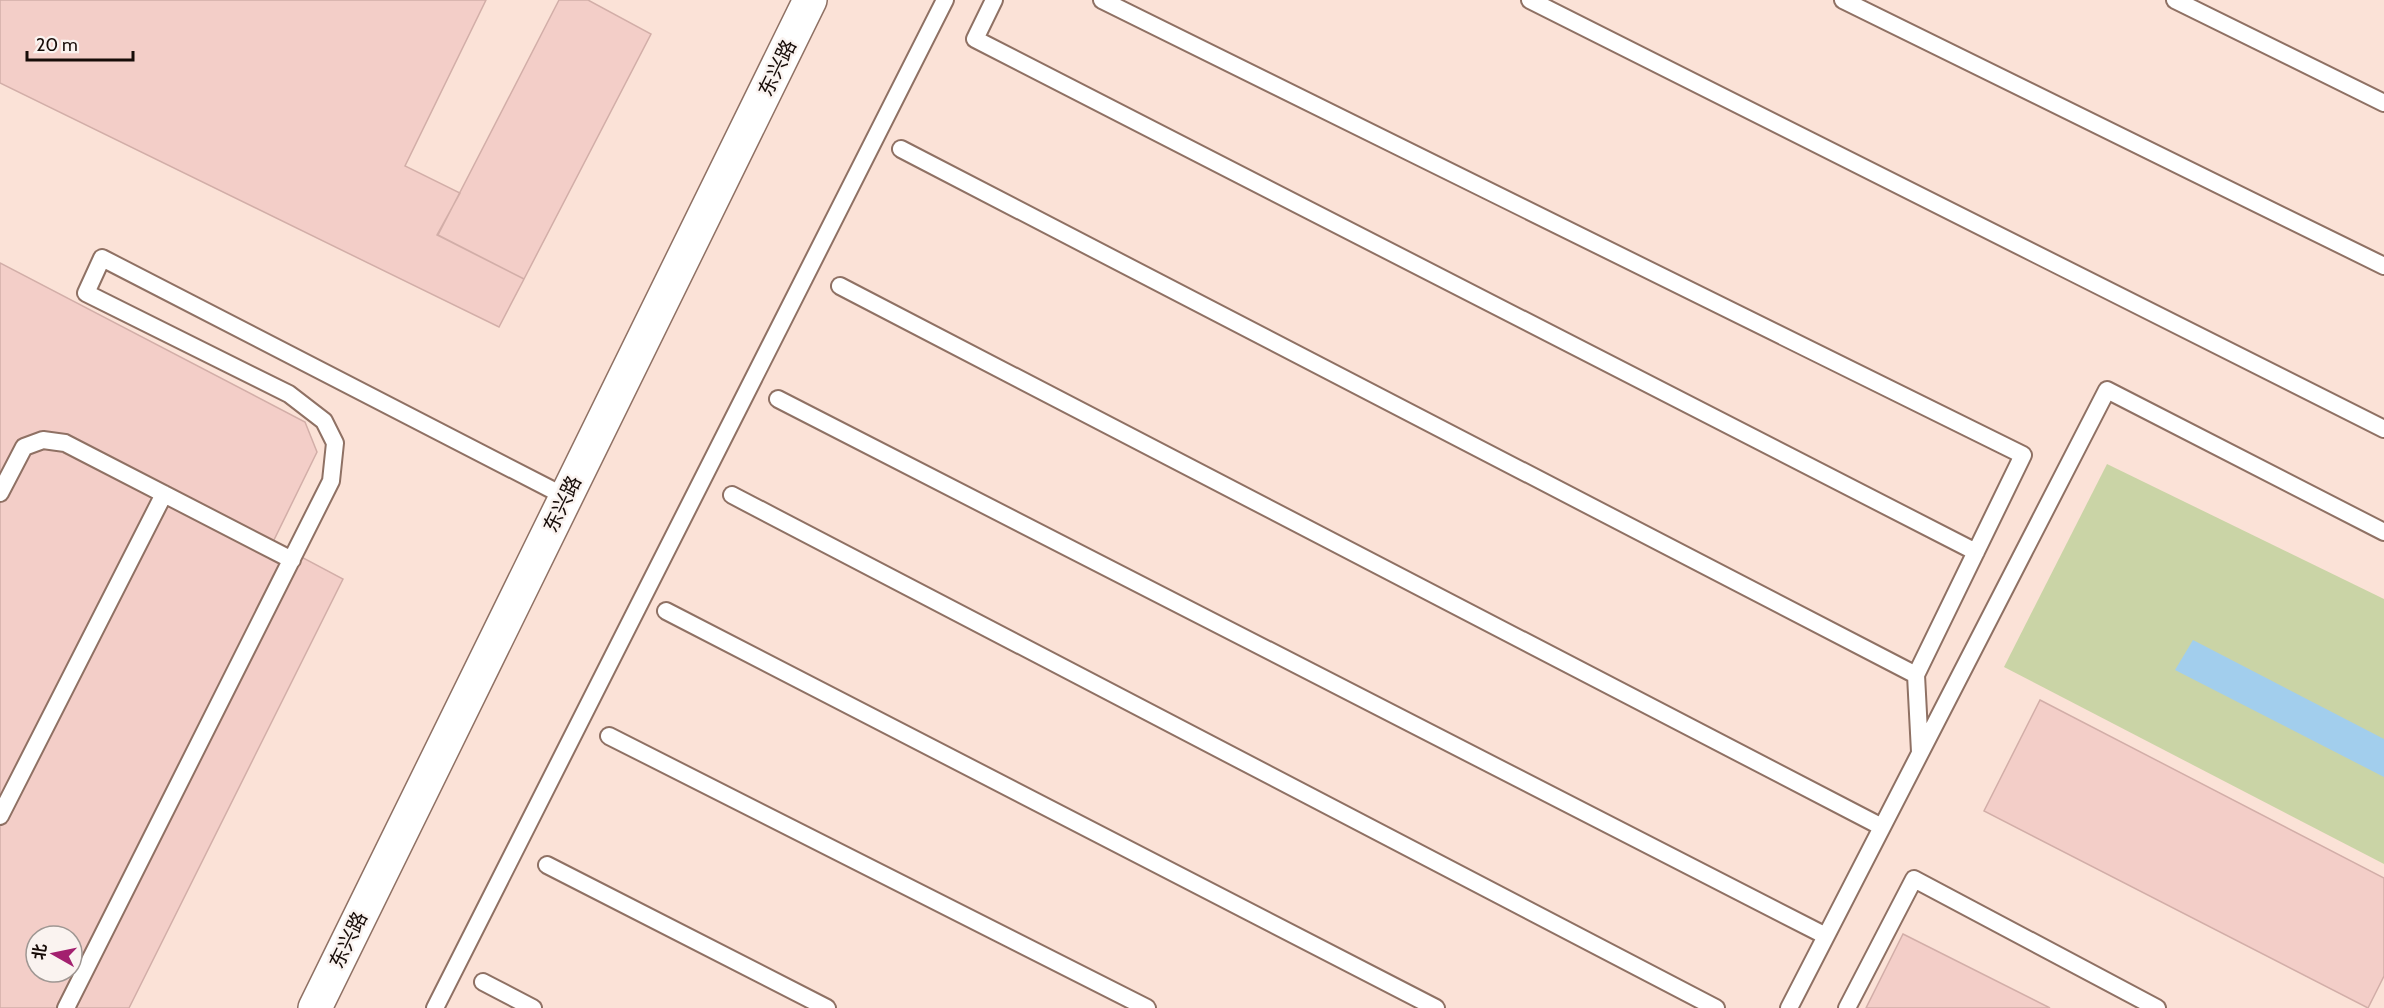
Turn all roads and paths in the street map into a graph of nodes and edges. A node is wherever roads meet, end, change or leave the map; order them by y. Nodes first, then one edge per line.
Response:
1 (810, 0) edge
2 (945, 0) edge
3 (994, 0) edge
4 (1102, 0) edge
5 (1530, 0) edge
6 (1843, 0) edge
7 (2175, 0) edge
8 (2384, 103) edge
9 (901, 149) dead end
10 (2384, 266) edge
11 (840, 286) dead end
12 (778, 399) dead end
13 (2384, 429) edge
14 (0, 493) edge
15 (165, 494) junction
16 (732, 495) dead end
17 (566, 497) junction
18 (2384, 532) edge
19 (1976, 552) junction
20 (292, 560) junction
21 (666, 611) dead end
22 (1916, 675) junction
23 (609, 736) dead end
24 (1920, 752) junction
25 (0, 816) edge
26 (1882, 826) junction
27 (547, 865) dead end
28 (1826, 936) junction
29 (483, 982) dead end
30 (66, 1008) edge
31 (315, 1008) edge
32 (435, 1008) edge
33 (533, 1008) edge
34 (827, 1008) edge
35 (1147, 1008) edge
36 (1436, 1008) edge
37 (1716, 1008) edge
38 (1788, 1008) edge
39 (1847, 1008) edge
40 (2157, 1008) edge

1 - 17 street, 东兴路
2 - 32 lane
3 - 19 lane
4 - 19 lane
5 - 13 lane
6 - 10 lane
7 - 8 lane
9 - 22 lane
11 - 26 lane
12 - 28 lane
14 - 15 lane
15 - 20 lane
15 - 25 lane
16 - 37 lane
17 - 20 lane
17 - 31 street, 东兴路
18 - 24 lane
19 - 22 lane
20 - 30 lane
21 - 36 lane
22 - 24 lane
23 - 35 lane
24 - 26 lane
26 - 28 lane
27 - 34 lane
28 - 38 lane
29 - 33 lane
39 - 40 lane

